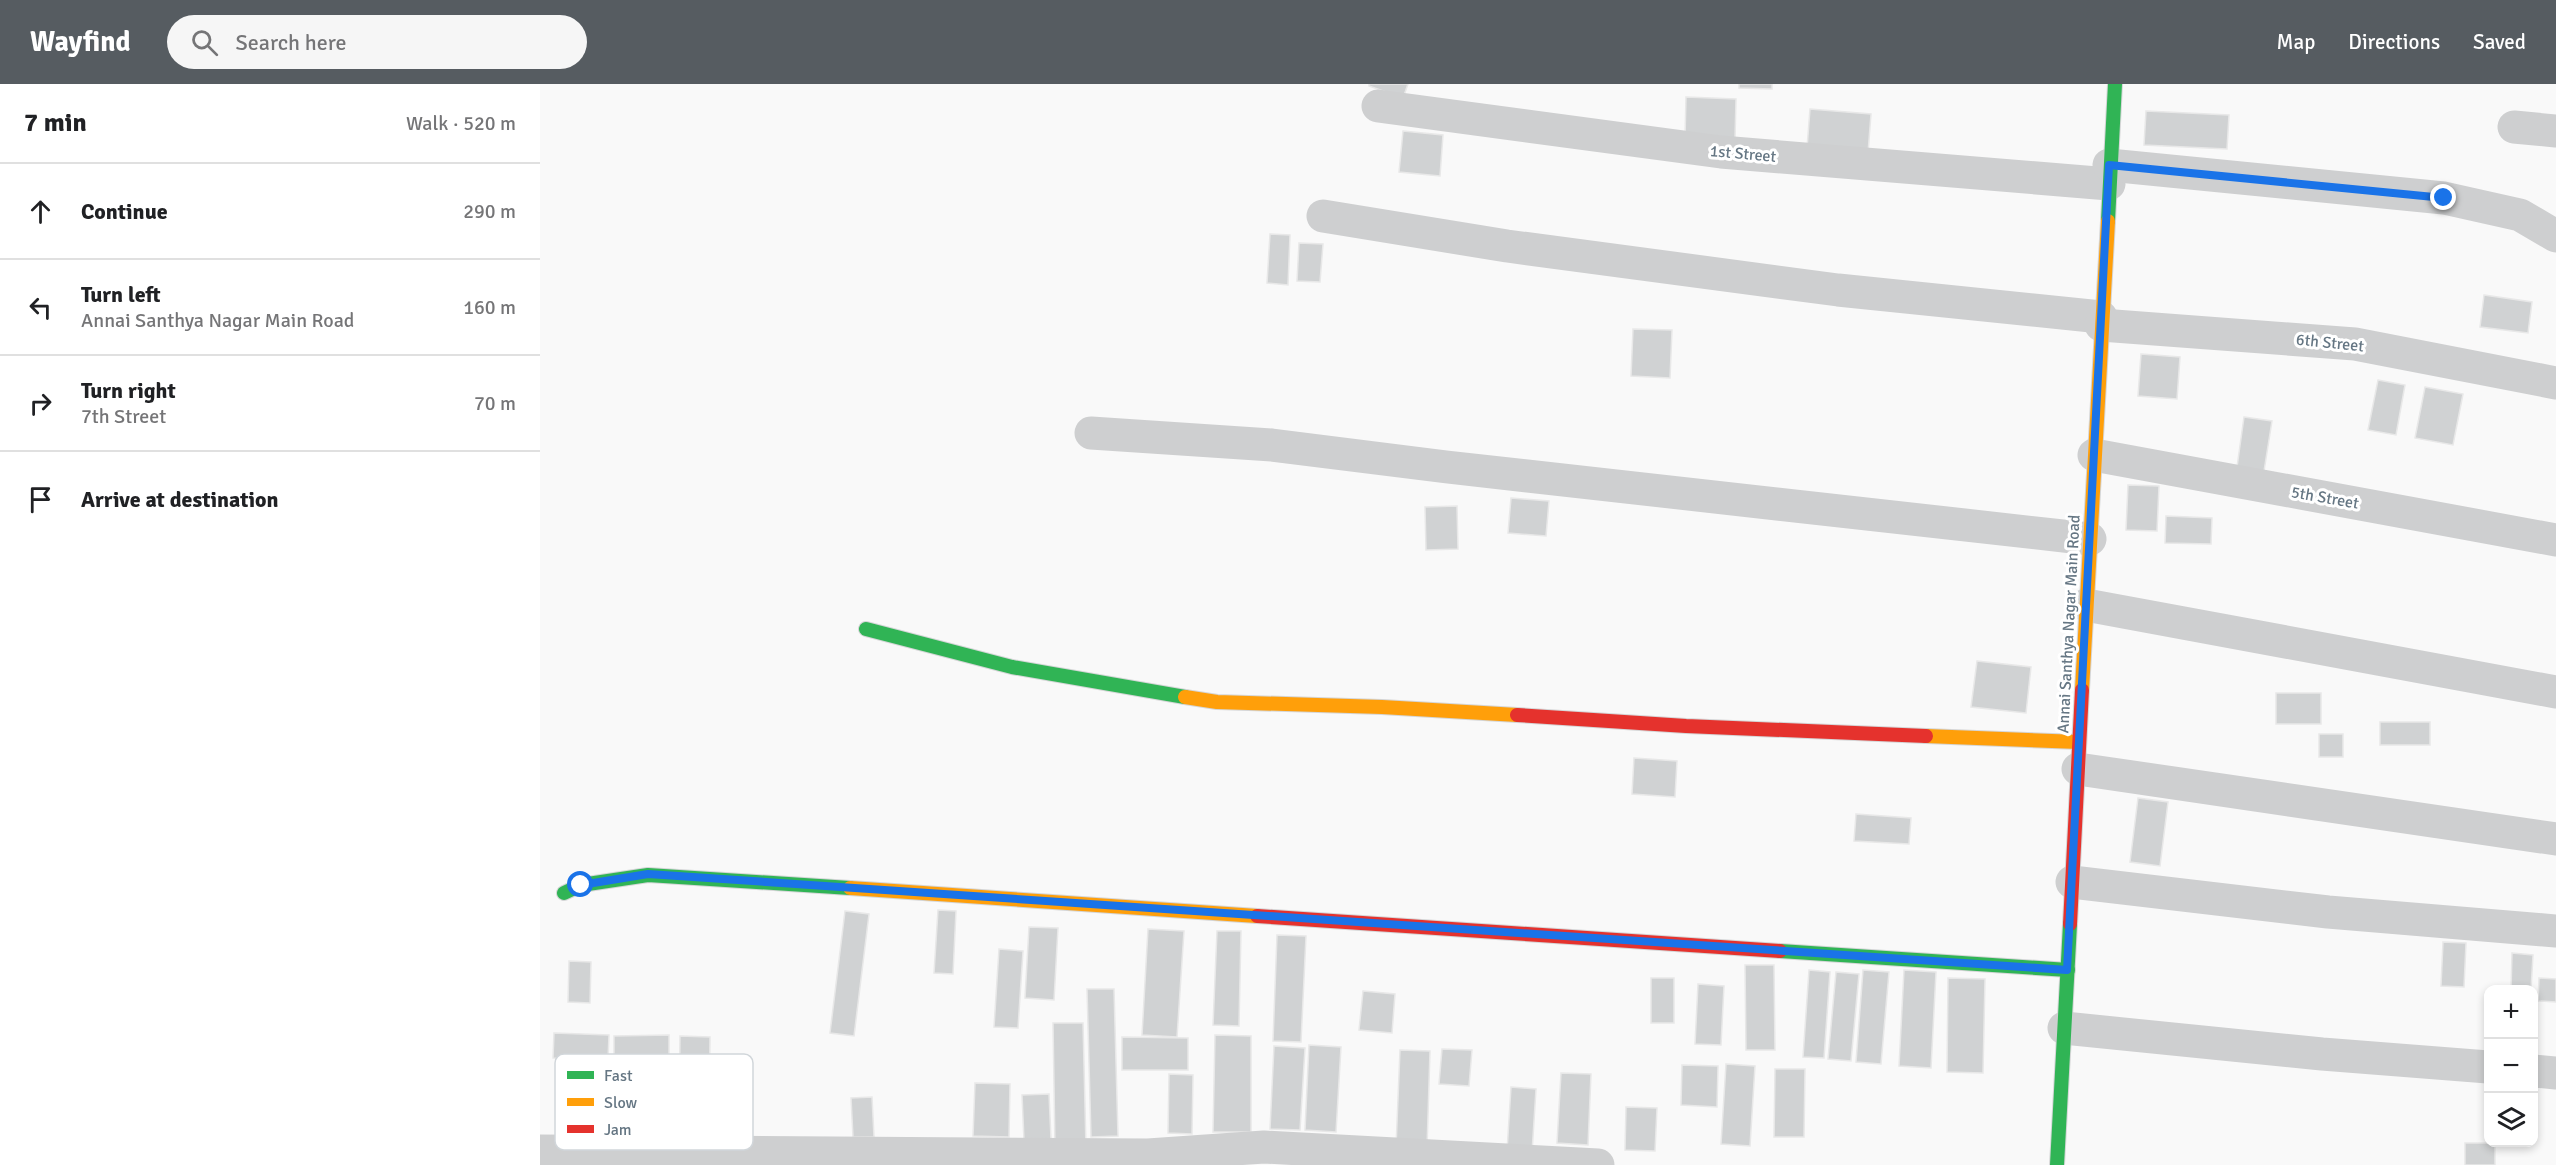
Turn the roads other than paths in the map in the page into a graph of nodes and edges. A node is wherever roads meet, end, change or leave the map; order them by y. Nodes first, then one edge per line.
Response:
1 (2115, 84) edge
2 (1378, 106) dead end
3 (2514, 127) dead end
4 (2556, 131) edge
5 (2109, 175) junction
6 (1323, 216) dead end
7 (2556, 236) edge
8 (2101, 321) junction
9 (2556, 383) edge
10 (1091, 433) dead end
11 (2094, 455) junction
12 (2090, 539) junction
13 (2556, 540) edge
14 (2086, 605) junction
15 (866, 629) dead end
16 (2556, 692) edge
17 (2079, 755) junction
18 (2556, 839) edge
19 (2072, 882) junction
20 (564, 893) dead end
21 (2556, 931) edge
22 (2067, 970) junction
23 (2064, 1028) junction
24 (2484, 1067) edge
25 (2538, 1071) edge
26 (2556, 1073) edge
27 (540, 1151) edge
28 (1598, 1165) edge
29 (2057, 1165) edge

1 - 5 street, Annai Santhya Nagar Main Road
2 - 5 street, 1st Street
3 - 4 street
5 - 7 street, 1st Street
5 - 8 street, Annai Santhya Nagar Main Road
6 - 8 street, 6th Street
8 - 9 street, 6th Street
8 - 11 street, Annai Santhya Nagar Main Road
10 - 12 street
11 - 12 street, Annai Santhya Nagar Main Road
11 - 13 street, 5th Street
12 - 14 street, Annai Santhya Nagar Main Road
14 - 16 street
14 - 17 street, Annai Santhya Nagar Main Road
15 - 17 street
17 - 18 street
17 - 19 street, Annai Santhya Nagar Main Road
19 - 21 street
19 - 22 street, Annai Santhya Nagar Main Road
20 - 22 street
22 - 23 street, Annai Santhya Nagar Main Road
23 - 24 street
23 - 29 street, Annai Santhya Nagar Main Road
25 - 26 street
27 - 28 street

